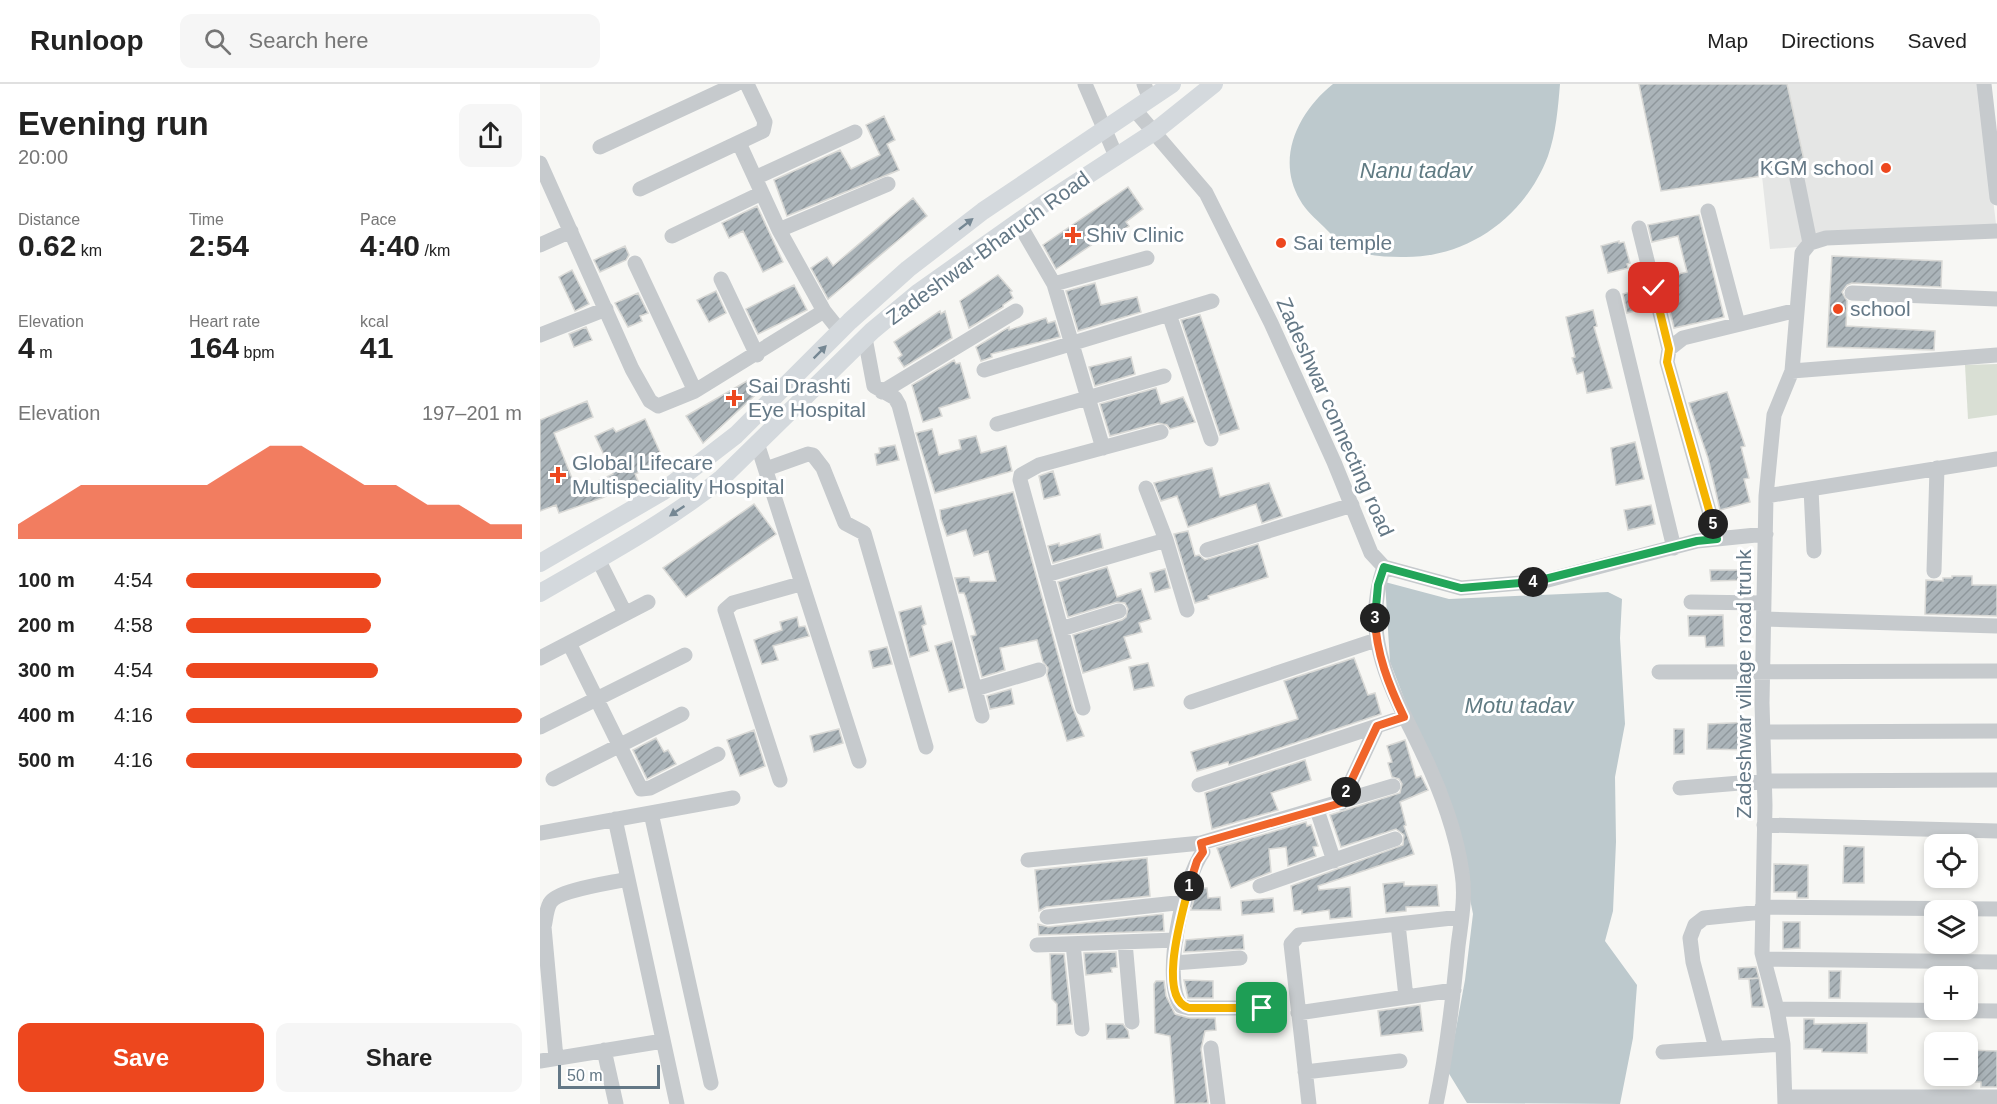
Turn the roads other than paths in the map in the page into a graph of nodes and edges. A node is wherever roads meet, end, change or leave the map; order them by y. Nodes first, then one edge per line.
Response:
1 (736, 84) edge
2 (747, 84) edge
3 (1085, 84) edge
4 (1172, 84) edge
5 (1214, 84) edge
6 (1984, 84) edge
7 (1147, 92) edge
8 (1134, 109) junction
9 (1104, 129) junction
10 (855, 132) dead end
11 (1154, 132) junction
12 (739, 143) junction
13 (600, 147) dead end
14 (1116, 156) junction
15 (540, 163) edge
16 (755, 178) junction
17 (1797, 179) dead end
18 (888, 184) dead end
19 (640, 189) dead end
20 (762, 193) junction
21 (1997, 198) edge
22 (1708, 211) dead end
23 (1018, 222) junction
24 (1639, 228) dead end
25 (779, 230) junction
26 (571, 231) junction
27 (1997, 231) edge
28 (672, 236) dead end
29 (1810, 243) junction
30 (540, 245) edge
31 (1147, 258) dead end
32 (635, 263) dead end
33 (721, 279) dead end
34 (1054, 284) junction
35 (1852, 293) dead end
36 (1613, 296) dead end
37 (1997, 299) edge
38 (1212, 301) dead end
39 (606, 309) junction
40 (1797, 310) junction
41 (824, 311) junction
42 (1016, 311) dead end
43 (1169, 314) junction
44 (1738, 324) junction
45 (840, 331) junction
46 (540, 335) edge
47 (865, 338) junction
48 (1073, 345) junction
49 (1669, 349) junction
50 (757, 355) junction
51 (1997, 355) edge
52 (984, 370) dead end
53 (1792, 371) junction
54 (1164, 376) dead end
55 (695, 391) junction
56 (882, 392) junction
57 (1089, 398) junction
58 (997, 424) dead end
59 (1161, 432) dead end
60 (1210, 439) dead end
61 (757, 443) junction
62 (1103, 448) junction
63 (1997, 459) edge
64 (1937, 468) junction
65 (765, 469) junction
66 (1146, 488) dead end
67 (1811, 489) junction
68 (1766, 496) junction
69 (1352, 505) junction
70 (599, 528) junction
71 (1766, 534) junction
72 (1717, 539) junction
73 (1166, 540) junction
74 (1674, 548) junction
75 (1207, 550) dead end
76 (1814, 551) dead end
77 (604, 555) junction
78 (540, 562) edge
79 (1384, 567) junction
80 (1934, 570) dead end
81 (1046, 575) junction
82 (800, 584) junction
83 (540, 593) edge
84 (648, 602) dead end
85 (1691, 602) dead end
86 (1764, 603) junction
87 (1187, 610) dead end
88 (1119, 611) dead end
89 (626, 613) junction
90 (1764, 619) junction
91 (1997, 626) edge
92 (1061, 629) junction
93 (1376, 640) junction
94 (569, 643) junction
95 (685, 655) dead end
96 (540, 658) edge
97 (1039, 670) dead end
98 (1997, 671) edge
99 (1659, 672) dead end
100 (1763, 672) junction
101 (975, 689) junction
102 (596, 698) junction
103 (1191, 702) dead end
104 (1083, 708) dead end
105 (682, 714) dead end
106 (982, 716) dead end
107 (1404, 717) junction
108 (1377, 726) junction
109 (540, 727) edge
110 (1997, 731) edge
111 (1763, 732) junction
112 (619, 745) junction
113 (926, 747) dead end
114 (718, 754) dead end
115 (859, 761) dead end
116 (553, 779) dead end
117 (780, 780) dead end
118 (1997, 780) edge
119 (1764, 781) junction
120 (1199, 785) dead end
121 (1393, 786) dead end
122 (1680, 788) dead end
123 (733, 798) dead end
124 (1341, 803) junction
125 (1317, 810) junction
126 (651, 813) junction
127 (615, 819) junction
128 (1764, 825) junction
129 (1997, 831) edge
130 (540, 833) edge
131 (1395, 840) dead end
132 (1201, 843) junction
133 (1028, 860) dead end
134 (1334, 861) junction
135 (628, 879) junction
136 (1260, 886) dead end
137 (1185, 902) junction
138 (1997, 909) edge
139 (1762, 910) junction
140 (1047, 917) dead end
141 (1461, 917) junction
142 (1398, 924) junction
143 (1176, 939) junction
144 (1125, 942) junction
145 (1073, 944) junction
146 (1037, 945) dead end
147 (1240, 958) dead end
148 (1764, 959) junction
149 (1997, 962) edge
150 (1174, 963) junction
151 (1454, 990) junction
152 (1406, 997) junction
153 (1262, 1008) dead end
154 (1778, 1009) junction
155 (1997, 1011) edge
156 (1298, 1013) junction
157 (1132, 1022) dead end
158 (1082, 1029) dead end
159 (663, 1041) junction
160 (1783, 1044) junction
161 (1211, 1048) dead end
162 (1716, 1048) junction
163 (604, 1050) junction
164 (1663, 1052) dead end
165 (556, 1058) junction
166 (540, 1061) edge
167 (1400, 1061) dead end
168 (1305, 1072) junction
169 (711, 1083) dead end
170 (1997, 1097) edge
171 (1785, 1100) edge
172 (1862, 1100) edge
173 (616, 1104) edge
174 (677, 1104) edge
175 (1218, 1104) edge
176 (1309, 1104) edge
177 (1436, 1104) edge

1 - 13 street
2 - 12 street
3 - 9 street
4 - 7 main road, Zadeshwar-Bharuch Road
5 - 11 main road, Zadeshwar-Bharuch Road
6 - 21 street
7 - 8 main road, Zadeshwar-Bharuch Road
8 - 9 main road, Zadeshwar-Bharuch Road
8 - 11 street, Zadeshwar connecting road
9 - 14 street
45 -> 9 main road, Zadeshwar-Bharuch Road
10 - 16 street
11 - 14 main road, Zadeshwar-Bharuch Road
11 - 69 street, Zadeshwar connecting road
12 - 16 street
12 - 19 street
14 - 23 main road, Zadeshwar-Bharuch Road
15 - 26 street
16 - 20 street
17 - 29 street
18 - 25 street
20 - 25 street
20 - 28 street
22 - 44 street
23 - 34 street
23 - 47 main road, Zadeshwar-Bharuch Road
24 - 49 street
25 - 41 street
26 - 30 street
26 - 39 street
27 - 29 street
29 - 40 street, Zadeshwar village road trunk
31 - 34 street
32 - 55 street
33 - 50 street
34 - 48 street
35 - 37 street
36 - 74 street
38 - 43 street
39 - 46 street
39 - 55 street
40 - 44 street
40 - 53 street, Zadeshwar village road trunk
41 - 45 street
41 - 50 street
42 - 56 street
43 - 48 street
43 - 60 street
44 - 49 street
70 -> 45 main road, Zadeshwar-Bharuch Road
47 - 56 street
47 - 61 main road, Zadeshwar-Bharuch Road
48 - 52 street
48 - 57 street
49 - 72 street
50 - 55 street
51 - 53 street
53 - 68 street, Zadeshwar village road trunk
54 - 57 street
56 - 101 street
57 - 58 street
57 - 62 street
59 - 62 street
61 - 65 street
61 -> 77 main road, Zadeshwar-Bharuch Road
62 - 81 street
63 - 64 street
64 - 67 street
64 - 80 street
65 - 82 street
65 - 113 street
66 - 73 street
67 - 68 street
67 - 76 street
68 - 71 street, Zadeshwar village road trunk
69 - 75 street
69 - 79 street, Zadeshwar connecting road
70 - 77 main road
70 - 78 main road, Zadeshwar-Bharuch Road
71 - 72 street, Zadeshwar connecting road
71 - 86 street, Zadeshwar village road trunk
72 - 74 street, Zadeshwar connecting road
73 - 81 street
73 - 87 street
74 - 79 street, Zadeshwar connecting road
77 - 83 main road, Zadeshwar-Bharuch Road
77 - 89 street
79 - 93 street
81 - 92 street
82 - 115 street
82 - 117 street
84 - 89 street
85 - 86 street
86 - 90 street, Zadeshwar village road trunk
88 - 92 street
89 - 94 street
90 - 91 street
90 - 100 street, Zadeshwar village road trunk
92 - 104 street
93 - 103 street
93 - 107 street
94 - 96 street
94 - 102 street
95 - 102 street
97 - 101 street
98 - 100 street
99 - 100 street
100 - 111 street, Zadeshwar village road trunk
101 - 106 street
102 - 109 street
102 - 112 street
105 - 112 street
107 - 108 street
107 - 141 street
108 - 120 street
108 - 124 street
110 - 111 street
111 - 119 street, Zadeshwar village road trunk
112 - 114 street
112 - 116 street
118 - 119 street
119 - 122 street
119 - 128 street, Zadeshwar village road trunk
121 - 124 street
123 - 126 street
124 - 125 street
125 - 132 street
125 - 134 street
126 - 127 street
126 - 169 street
127 - 130 street
127 - 135 street
128 - 129 street
128 - 139 street, Zadeshwar village road trunk
131 - 134 street
132 - 133 street
132 - 137 street
134 - 136 street
135 - 159 street
135 - 165 street
137 - 140 street
137 - 143 street
138 - 139 street
139 - 148 street, Zadeshwar village road trunk
139 - 162 street
141 - 142 street
141 - 151 street
142 - 152 street
142 - 156 street
143 - 144 street
143 - 150 street
144 - 145 street
144 - 157 street
145 - 146 street
145 - 158 street
147 - 150 street
148 - 149 street
148 - 154 street, Zadeshwar village road trunk
150 - 153 street
151 - 152 street
151 - 177 street
152 - 156 street
154 - 155 street
154 - 160 street, Zadeshwar village road trunk
156 - 168 street
159 - 163 street
159 - 174 street
160 - 162 street
160 - 171 street, Zadeshwar village road trunk
161 - 175 street
162 - 164 street
163 - 165 street
163 - 173 street
165 - 166 street
167 - 168 street
168 - 176 street
170 - 172 street
171 - 172 street

